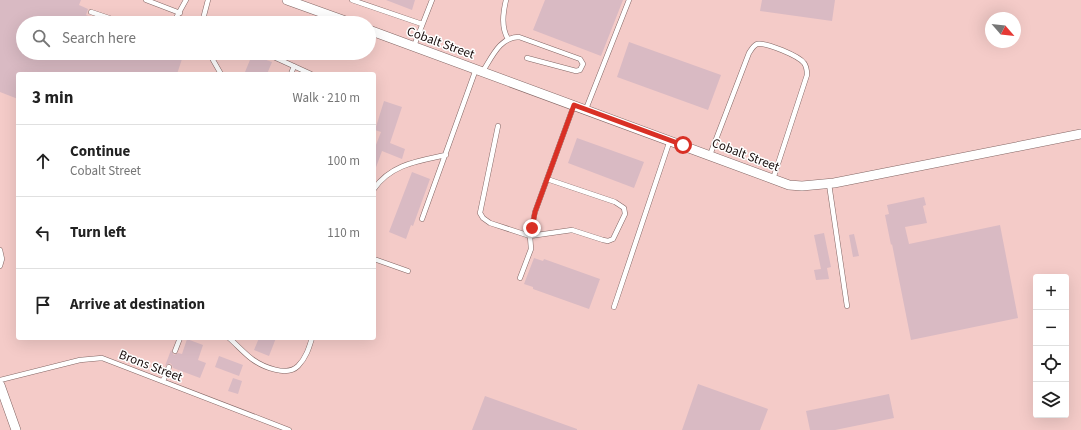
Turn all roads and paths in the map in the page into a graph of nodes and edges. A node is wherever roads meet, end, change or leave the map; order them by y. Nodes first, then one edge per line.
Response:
1 (146, 0) edge
2 (186, 0) edge
3 (208, 0) edge
4 (287, 0) edge
5 (352, 0) edge
6 (432, 0) edge
7 (506, 0) edge
8 (629, 0) edge
9 (367, 2) edge
10 (91, 12) dead end
11 (180, 13) junction
12 (103, 16) edge
13 (178, 16) edge
14 (204, 16) edge
15 (332, 16) edge
16 (422, 24) junction
17 (376, 32) edge
18 (508, 39) junction
19 (414, 46) junction
20 (527, 58) dead end
21 (213, 60) edge
22 (281, 60) edge
23 (294, 66) junction
24 (479, 70) junction
25 (220, 72) edge
26 (292, 72) edge
27 (307, 72) edge
28 (574, 105) junction
29 (586, 109) junction
30 (498, 126) dead end
31 (1081, 134) edge
32 (670, 140) junction
33 (446, 155) junction
34 (710, 155) junction
35 (547, 179) junction
36 (773, 179) junction
37 (829, 184) junction
38 (376, 187) edge
39 (422, 219) dead end
40 (530, 236) junction
41 (0, 250) edge
42 (376, 260) edge
43 (0, 266) edge
44 (408, 271) dead end
45 (520, 278) dead end
46 (847, 306) dead end
47 (614, 307) dead end
48 (179, 340) edge
49 (231, 340) edge
50 (311, 340) edge
51 (175, 351) dead end
52 (169, 367) dead end
53 (0, 380) edge
54 (163, 381) junction
55 (0, 385) edge
56 (16, 430) edge
57 (289, 430) edge

1 - 11 lane
2 - 11 lane
3 - 14 lane
4 - 15 street
5 - 9 lane
6 - 16 lane
7 - 18 lane
8 - 29 lane
9 - 16 lane
10 - 12 lane
11 - 13 lane
16 - 19 lane
17 - 19 street, Cobalt Street
18 - 20 lane
18 - 24 lane
19 - 24 street, Cobalt Street
21 - 25 lane
22 - 23 lane
23 - 26 lane
23 - 27 lane
24 - 28 street, Cobalt Street
24 - 33 lane
28 - 29 street, Cobalt Street
28 - 35 lane
29 - 32 street, Cobalt Street
30 - 40 lane
31 - 37 street, Cobalt Street
32 - 34 street, Cobalt Street
32 - 47 lane
33 - 38 lane
33 - 39 lane
34 - 36 street, Cobalt Street
34 - 36 lane
35 - 40 lane
35 - 40 lane
36 - 37 street, Cobalt Street
37 - 46 lane
40 - 45 lane
41 - 43 lane
42 - 44 lane
48 - 51 lane
49 - 50 lane
52 - 54 lane
53 - 54 lane, Brons Street
54 - 57 lane, Brons Street
55 - 56 street

